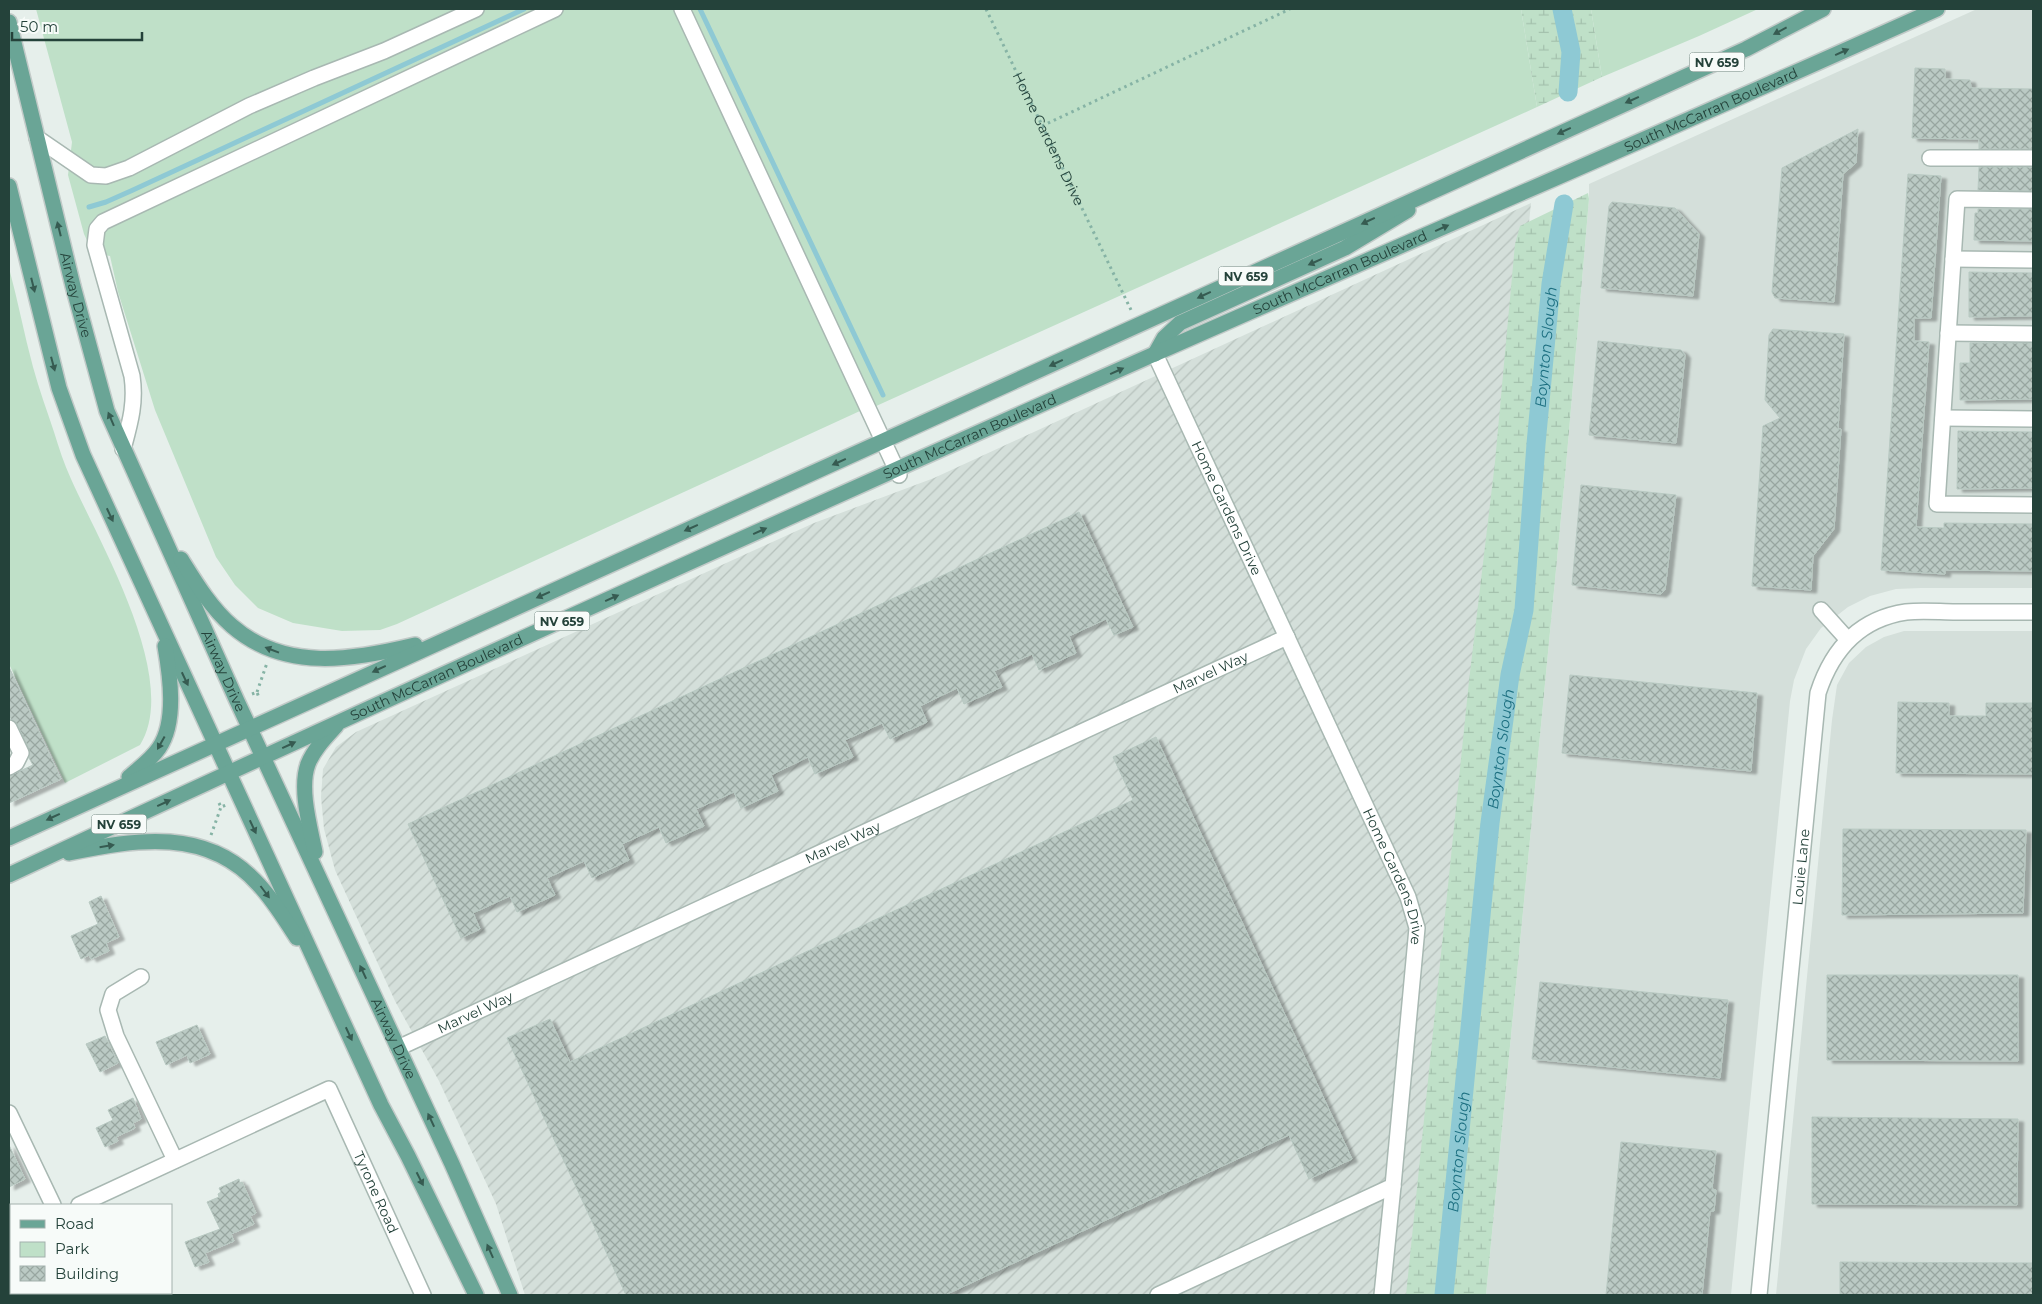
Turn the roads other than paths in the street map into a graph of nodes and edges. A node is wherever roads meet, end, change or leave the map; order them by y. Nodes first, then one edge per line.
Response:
1 (476, 9) edge
2 (555, 9) edge
3 (682, 9) edge
4 (1823, 9) edge
5 (1937, 9) edge
6 (9, 22) edge
7 (37, 138) junction
8 (1930, 158) dead end
9 (2033, 158) edge
10 (9, 186) edge
11 (1431, 192) junction
12 (2033, 200) edge
13 (1953, 259) junction
14 (2033, 260) edge
15 (1948, 333) junction
16 (2033, 334) edge
17 (1155, 354) junction
18 (1943, 418) junction
19 (2033, 419) edge
20 (884, 442) junction
21 (123, 449) junction
22 (898, 472) junction
23 (2033, 505) edge
24 (153, 516) junction
25 (1821, 610) dead end
26 (2033, 612) edge
27 (161, 627) junction
28 (1287, 637) junction
29 (446, 638) junction
30 (1848, 640) junction
31 (339, 722) junction
32 (9, 728) edge
33 (250, 728) junction
34 (215, 744) junction
35 (263, 757) junction
36 (9, 767) edge
37 (228, 773) junction
38 (114, 789) junction
39 (9, 838) edge
40 (42, 859) junction
41 (9, 875) edge
42 (320, 878) junction
43 (321, 975) junction
44 (141, 977) dead end
45 (398, 1048) junction
46 (9, 1113) edge
47 (175, 1160) junction
48 (1393, 1186) junction
49 (53, 1204) edge
50 (80, 1204) edge
51 (423, 1295) edge
52 (476, 1295) edge
53 (510, 1295) edge
54 (1158, 1295) edge
55 (1382, 1295) edge
56 (1759, 1295) edge

1 - 7 street
2 - 21 street
3 - 20 street
4 -> 11 main road, NV 659
17 -> 5 main road, South McCarran Boulevard / NV 659
6 - 7 main road, Airway Drive
21 -> 7 main road, Airway Drive
8 - 9 street
10 -> 27 main road
11 -> 17 main road
11 -> 20 main road, NV 659
12 - 13 street
13 - 14 street
13 - 15 street
15 - 16 street
15 - 18 street
22 -> 17 main road, South McCarran Boulevard / NV 659
17 - 28 street, Home Gardens Drive
18 - 19 street
18 - 23 street
20 - 22 street
20 -> 29 main road, NV 659
21 - 24 main road, Airway Drive
31 -> 22 main road, South McCarran Boulevard / NV 659
29 -> 24 main road
24 - 33 main road, Airway Drive
25 - 30 street
26 - 30 street, Louie Lane
27 -> 34 main road
27 -> 38 main road
28 - 45 street, Marvel Way
28 - 48 street, Home Gardens Drive
29 -> 33 main road, NV 659
30 - 56 street, Louie Lane
35 -> 31 main road, South McCarran Boulevard / NV 659
31 - 42 main road
32 - 36 street
33 - 34 main road, NV 659
33 - 35 main road, Airway Drive
34 - 37 main road
34 - 38 main road, NV 659
35 - 37 main road, South McCarran Boulevard / NV 659
35 - 42 main road, Airway Drive
40 -> 37 main road, South McCarran Boulevard / NV 659
37 -> 43 main road
38 -> 39 main road, NV 659
40 - 41 main road, South McCarran Boulevard / NV 659
40 -> 43 main road
45 -> 42 main road, Airway Drive
43 -> 52 main road
44 - 47 street
53 -> 45 main road, Airway Drive
46 - 49 street
47 - 50 street
47 - 51 street, Tyrone Road
48 - 54 street
48 - 55 street, Home Gardens Drive

